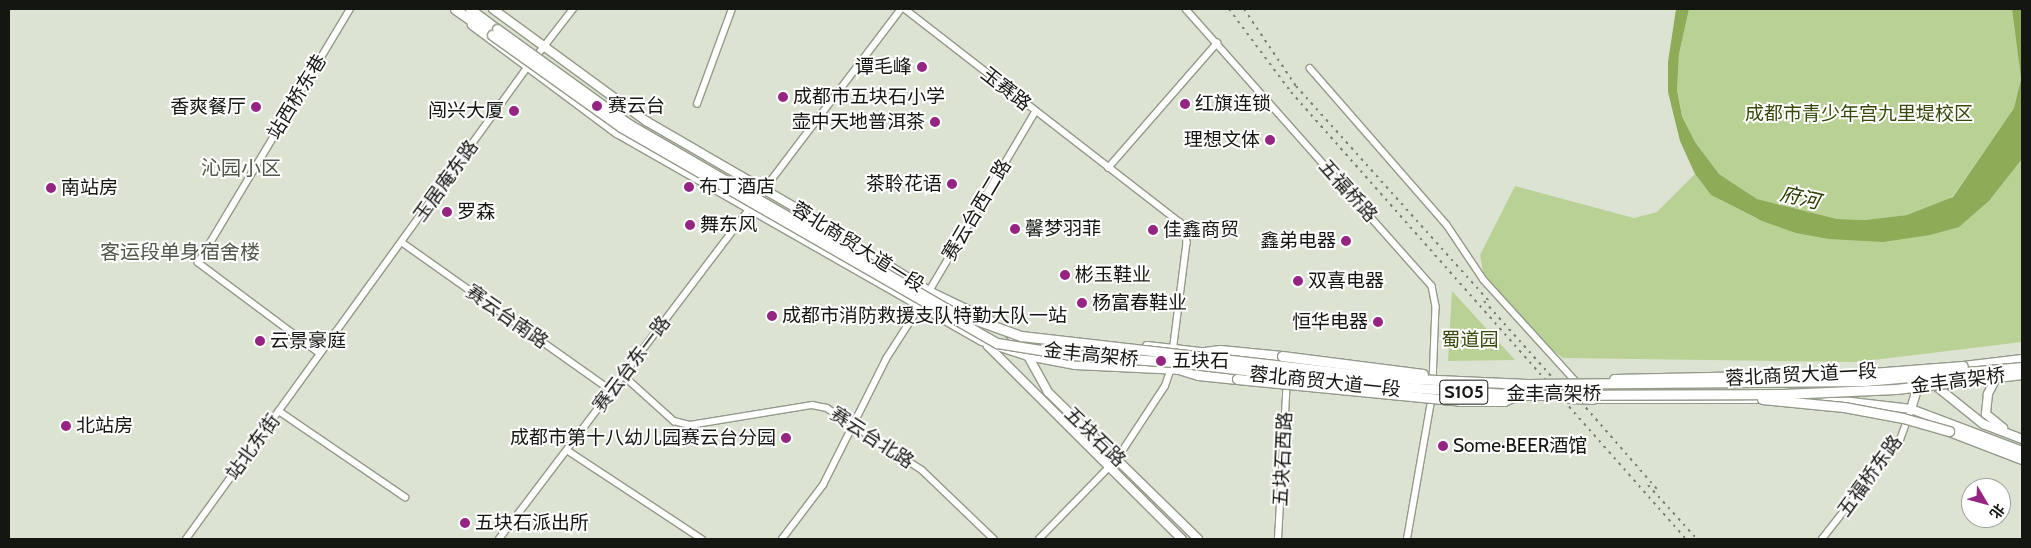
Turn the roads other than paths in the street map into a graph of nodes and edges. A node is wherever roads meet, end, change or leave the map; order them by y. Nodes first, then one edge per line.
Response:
1 (350, 9) edge
2 (450, 9) edge
3 (455, 9) edge
4 (470, 9) edge
5 (493, 9) edge
6 (573, 9) edge
7 (732, 9) edge
8 (901, 9) edge
9 (905, 9) edge
10 (1186, 9) edge
11 (1217, 43) junction
12 (544, 46) junction
13 (529, 66) junction
14 (1310, 68) dead end
15 (697, 104) dead end
16 (1035, 112) junction
17 (1108, 168) junction
18 (764, 189) junction
19 (748, 205) junction
20 (402, 243) junction
21 (922, 298) junction
22 (1004, 327) junction
23 (982, 341) junction
24 (1174, 349) junction
25 (1204, 352) junction
26 (320, 354) junction
27 (1028, 356) junction
28 (2022, 359) edge
29 (2022, 366) edge
30 (1172, 367) junction
31 (1921, 374) junction
32 (2022, 374) edge
33 (623, 375) junction
34 (1287, 378) junction
35 (2022, 378) edge
36 (1433, 379) junction
37 (1540, 380) dead end
38 (1995, 380) junction
39 (1568, 382) junction
40 (1527, 384) junction
41 (1936, 386) junction
42 (1917, 388) junction
43 (612, 391) junction
44 (1687, 393) junction
45 (1519, 396) junction
46 (1432, 398) junction
47 (1550, 398) dead end
48 (1817, 398) junction
49 (1566, 399) dead end
50 (1593, 400) junction
51 (1911, 409) junction
52 (279, 411) junction
53 (854, 427) junction
54 (2020, 438) edge
55 (567, 450) junction
56 (2022, 451) edge
57 (2022, 458) edge
58 (1118, 459) junction
59 (1111, 466) junction
60 (405, 497) dead end
61 (186, 539) edge
62 (499, 539) edge
63 (702, 539) edge
64 (782, 539) edge
65 (994, 539) edge
66 (1039, 539) edge
67 (1182, 539) edge
68 (1198, 539) edge
69 (1278, 539) edge
70 (1408, 539) edge
71 (1822, 539) edge

1 - 26 street, 站西桥东巷
2 - 13 main road
3 - 13 highway, bridge
4 - 21 highway, 蓉北商贸大道一段, bridge
5 - 12 main road, 蓉北商贸大道一段
6 - 12 street, 玉居庵东路
7 - 15 street
8 - 18 street, 赛云台东一路
9 - 16 street, 玉赛路
10 - 11 street, 五福桥路
11 - 17 street
11 - 36 street, 五福桥路
12 - 13 street, 玉居庵东路
12 - 18 main road, 蓉北商贸大道一段
13 - 19 highway, bridge
13 - 20 street, 玉居庵东路
14 - 39 street
16 - 17 street, 玉赛路
16 - 21 street, 赛云台西二路
17 - 24 street, 玉赛路
18 - 19 street, 赛云台东一路
18 - 21 main road, 蓉北商贸大道一段
19 - 21 highway, bridge
19 - 33 street, 赛云台东一路
20 - 26 street, 玉居庵东路
20 - 43 street, 赛云台南路
21 - 22 main road, 蓉北商贸大道一段
21 - 23 main road, 蓉北商贸大道一段
21 - 40 highway, 金丰高架桥 / S105, bridge
21 - 45 highway, 金丰高架桥 / S105, bridge
21 - 53 street, 赛云台西二路
22 - 24 main road, 蓉北商贸大道一段
22 - 27 main road, 五块石路
23 - 27 main road, 蓉北商贸大道一段
23 - 59 main road, 五块石路
24 - 25 main road, 蓉北商贸大道一段
24 - 30 street, 玉赛路
25 - 36 main road, 蓉北商贸大道一段
25 - 40 highway, bridge
26 - 52 street, 站北东街
27 - 30 main road, 蓉北商贸大道一段
27 - 58 main road, 五块石路
28 - 39 highway, bridge
29 - 31 main road, S105
29 - 39 highway, 金丰高架桥 / S105, bridge
30 - 34 main road, 蓉北商贸大道一段
30 - 45 highway, bridge
30 - 58 street, 玉赛路
31 - 39 street, 蓉北商贸大道一段
31 - 41 main road
31 - 42 main road
32 - 44 highway, 金丰高架桥 / S105, bridge
33 - 43 street, 赛云台东一路
33 - 53 street, 赛云台北路
34 - 46 main road, 蓉北商贸大道一段
34 - 69 street, 五块石西路
35 - 38 main road
36 - 37 street, 蓉北商贸大道一段
36 - 46 street, 五福桥路
38 - 41 main road
38 - 54 main road
39 - 40 highway, 金丰高架桥 / S105, bridge
39 - 50 street
41 - 42 main road
41 - 54 main road
42 - 48 street
42 - 51 main road
43 - 55 street, 赛云台东一路
44 - 45 highway, 金丰高架桥 / S105, bridge
44 - 57 highway, bridge
46 - 47 main road, 蓉北商贸大道一段
46 - 70 street, 五福桥路
48 - 50 street
48 - 51 main road
49 - 50 main road
51 - 56 main road
51 - 71 street, 五福桥东路
52 - 60 street
52 - 61 street, 站北东街
53 - 64 street, 赛云台西二路
53 - 65 street, 赛云台北路
55 - 62 street, 赛云台东一路
55 - 63 street
58 - 59 street, 玉赛路
58 - 68 main road, 五块石路
59 - 66 street, 玉赛路
59 - 67 main road, 五块石路

